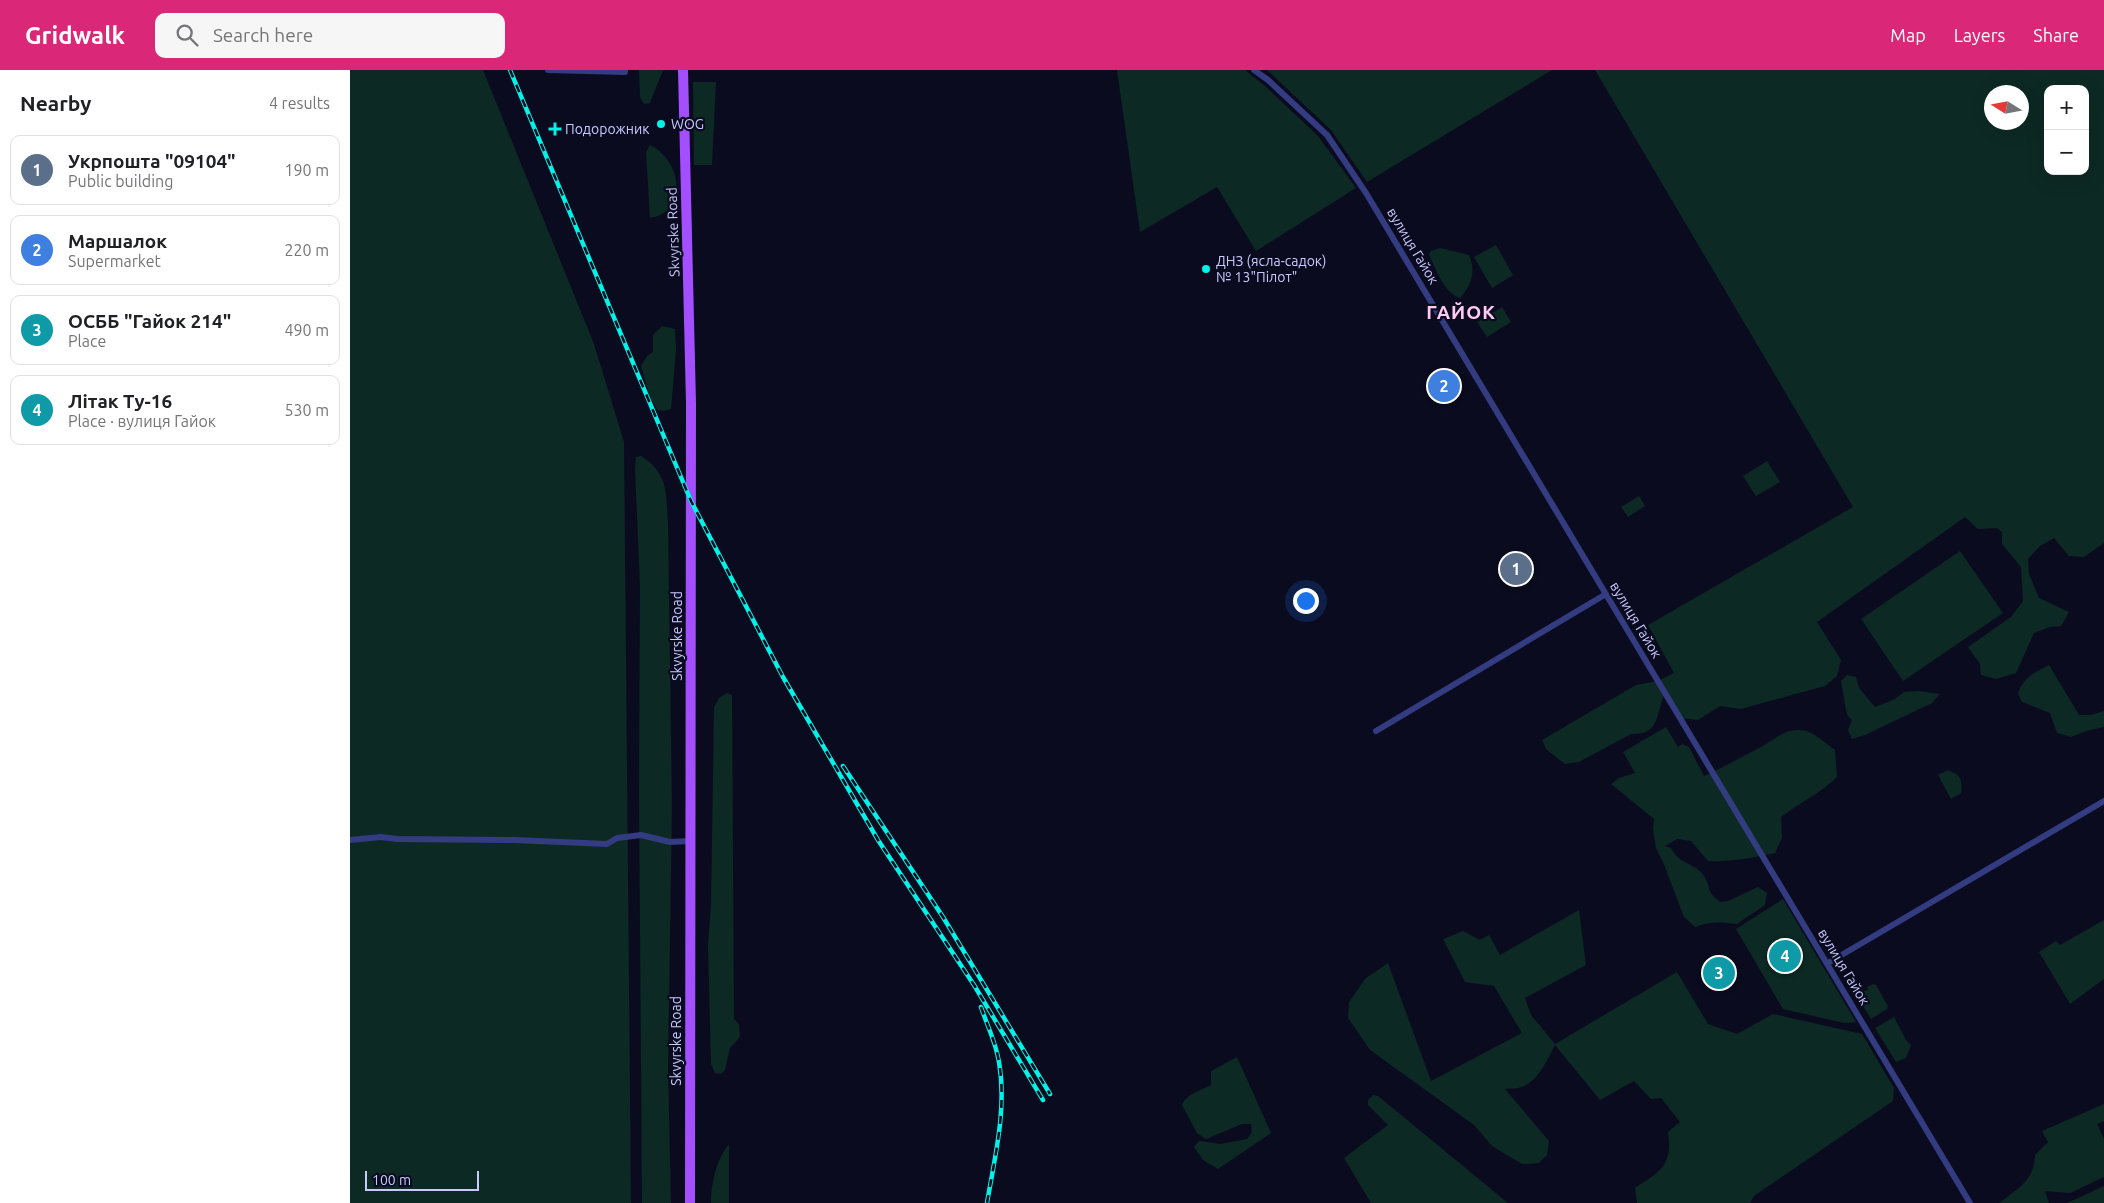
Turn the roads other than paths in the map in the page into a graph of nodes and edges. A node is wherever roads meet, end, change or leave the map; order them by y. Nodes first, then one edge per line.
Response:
1 (548, 70) edge
2 (625, 70) edge
3 (683, 70) edge
4 (1254, 70) edge
5 (1606, 594) junction
6 (1376, 731) dead end
7 (2104, 801) edge
8 (350, 840) edge
9 (690, 841) junction
10 (1828, 963) junction
11 (690, 1203) edge
12 (1970, 1203) edge

1 - 2 street
3 - 9 main road, Skvyrske Road
4 - 5 street, вулиця Гайок
5 - 6 street
5 - 10 street, вулиця Гайок
7 - 10 street
8 - 9 street
9 - 11 main road, Skvyrske Road
10 - 12 street, вулиця Гайок

